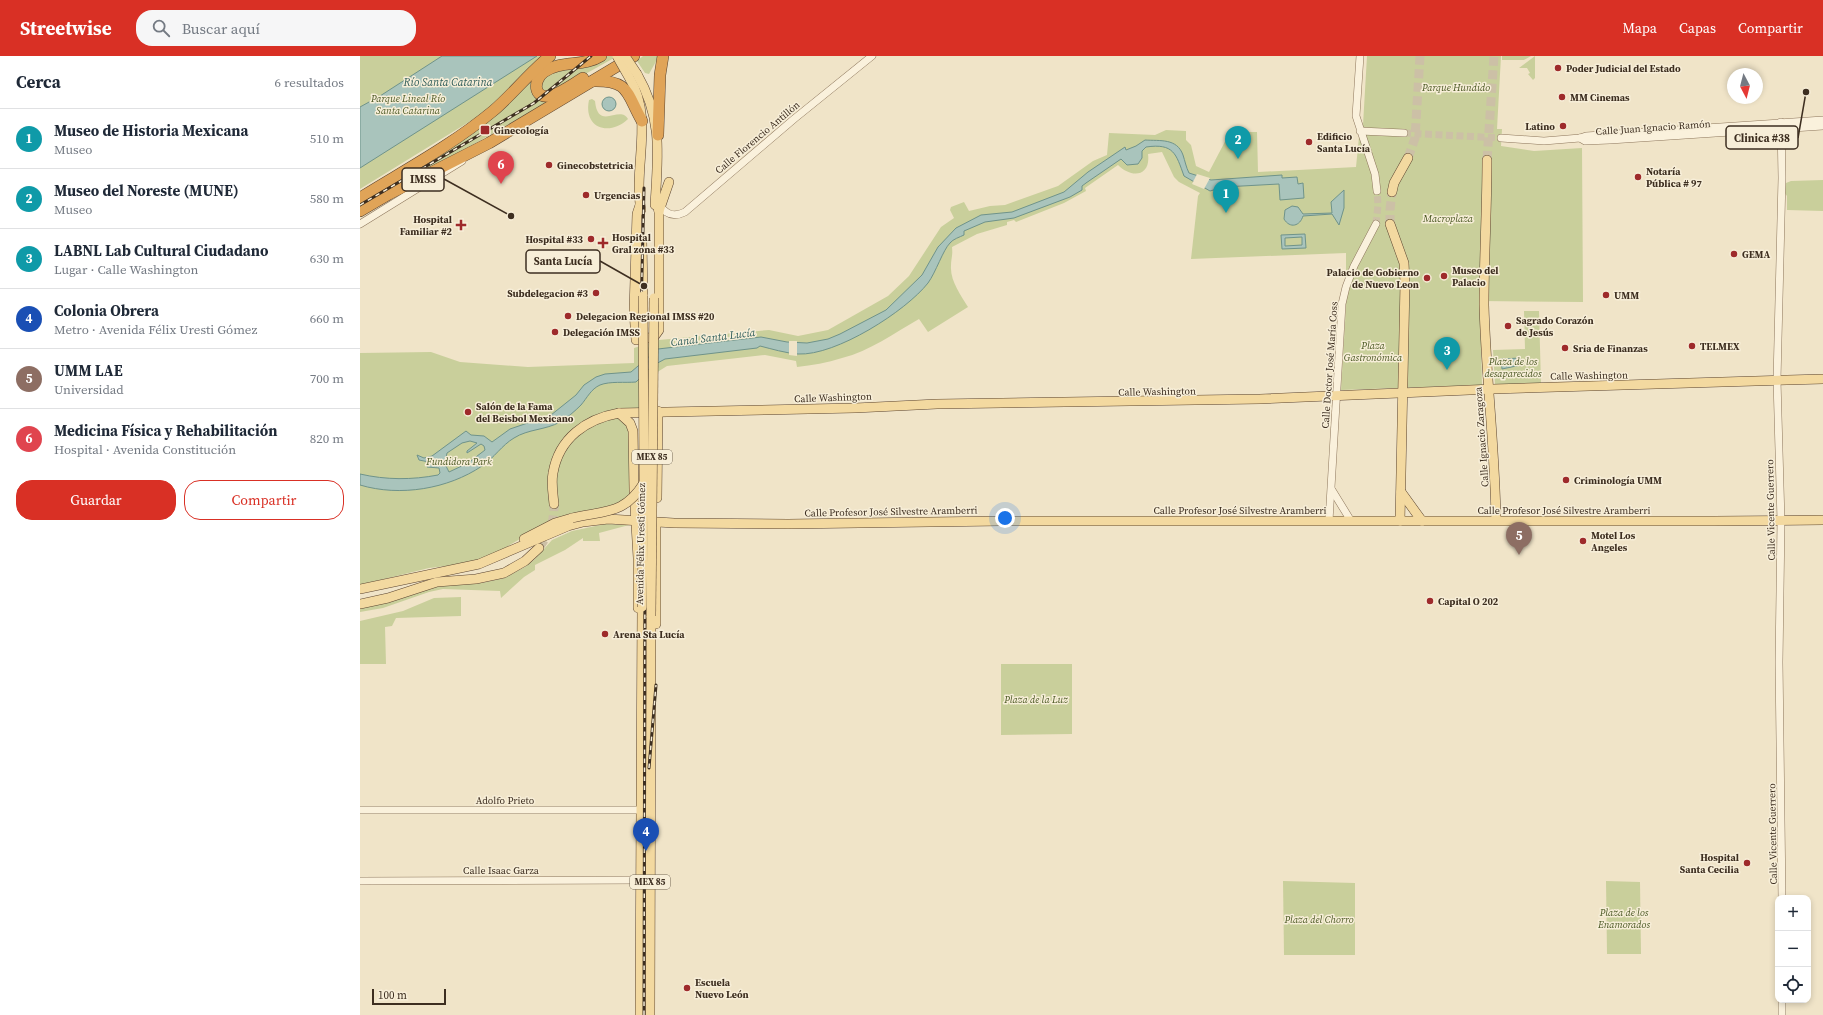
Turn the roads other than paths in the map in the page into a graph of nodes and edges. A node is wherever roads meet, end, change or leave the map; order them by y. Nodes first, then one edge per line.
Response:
1 (550, 56) edge
2 (601, 56) edge
3 (618, 56) edge
4 (625, 56) edge
5 (634, 56) edge
6 (663, 56) edge
7 (872, 56) edge
8 (1360, 56) edge
9 (634, 76) junction
10 (592, 81) junction
11 (1823, 120) edge
12 (642, 121) junction
13 (1781, 126) junction
14 (1823, 126) edge
15 (1360, 131) junction
16 (1404, 133) tunnel mouth
17 (658, 135) junction
18 (1501, 138) tunnel mouth
19 (471, 152) junction
20 (1408, 158) tunnel mouth
21 (1488, 160) tunnel mouth
22 (669, 182) dead end
23 (1377, 191) tunnel mouth
24 (1392, 192) tunnel mouth
25 (360, 198) edge
26 (640, 205) junction
27 (658, 208) junction
28 (360, 211) edge
29 (360, 224) edge
30 (1376, 224) tunnel mouth
31 (1390, 224) tunnel mouth
32 (1823, 379) edge
33 (1778, 380) junction
34 (1488, 389) junction
35 (1404, 392) junction
36 (1337, 396) junction
37 (658, 412) junction
38 (619, 413) junction
39 (633, 431) junction
40 (658, 431) junction
41 (644, 483) junction
42 (1332, 490) junction
43 (1401, 492) junction
44 (554, 504) tunnel mouth
45 (637, 520) junction
46 (1496, 520) junction
47 (1781, 520) junction
48 (1823, 520) edge
49 (1330, 521) junction
50 (1351, 521) junction
51 (1400, 521) junction
52 (1422, 521) junction
53 (656, 522) junction
54 (538, 548) tunnel mouth
55 (495, 558) junction
56 (638, 558) junction
57 (657, 559) junction
58 (360, 590) edge
59 (361, 604) edge
60 (647, 644) junction
61 (360, 810) edge
62 (646, 810) junction
63 (642, 880) junction
64 (360, 881) edge
65 (1782, 895) edge
66 (1782, 1003) edge
67 (640, 1015) edge
68 (650, 1015) edge
69 (1782, 1015) edge

1 - 25 highway
2 - 3 highway
3 - 9 main road, Avenida Félix Uresti Gómez / MEX 85, bridge
4 - 9 main road, Avenida Félix Uresti Gómez / MEX 85, bridge
5 - 10 highway
6 - 17 highway
7 - 27 street, Calle Florencio Antillón
8 - 15 street
9 - 12 main road, Avenida Félix Uresti Gómez / MEX 85
9 - 17 main road, Avenida Félix Uresti Gómez / MEX 85
10 - 12 highway
10 - 19 highway
11 - 13 street, Calle Juan Ignacio Ramón
12 - 26 main road, Avenida Félix Uresti Gómez / MEX 85
13 - 14 street, Calle Juan Ignacio Ramón
13 - 18 street, Calle Juan Ignacio Ramón
13 - 33 street, Calle Vicente Guerrero
15 - 16 street
15 - 23 street
17 - 27 main road, Avenida Félix Uresti Gómez / MEX 85
19 - 28 highway
19 - 29 street
20 - 24 main road
21 - 34 main road, Calle Ignacio Zaragoza
22 - 27 main road
26 - 27 main road
26 - 41 main road, Avenida Félix Uresti Gómez / MEX 85, bridge
27 - 60 main road, Avenida Félix Uresti Gómez / MEX 85, bridge
30 - 36 street, Calle Doctor José María Coss
31 - 35 main road
32 - 33 main road, Calle Washington
33 - 34 main road, Calle Washington
33 - 47 street, Calle Vicente Guerrero
34 - 35 main road, Calle Washington
34 - 46 main road, Calle Ignacio Zaragoza
35 - 36 main road, Calle Washington
35 - 43 main road
36 - 37 main road, Calle Washington
36 - 42 street, Calle Doctor José María Coss
37 - 38 main road, Calle Washington
37 - 40 main road
38 - 39 main road
38 - 44 main road, Calle Washington
39 - 40 main road
39 - 45 main road
40 - 53 main road
41 - 55 main road, bridge
41 - 60 main road, Avenida Félix Uresti Gómez / MEX 85, bridge
42 - 49 street, Calle Doctor José María Coss
42 - 50 street
43 - 51 main road
43 - 52 main road
45 - 53 main road, Calle Profesor José Silvestre Aramberri
45 - 55 main road, Calle Profesor José Silvestre Aramberri
45 - 56 main road
46 - 47 main road, Calle Profesor José Silvestre Aramberri
46 - 52 main road, Calle Profesor José Silvestre Aramberri
47 - 48 main road, Calle Profesor José Silvestre Aramberri
47 - 65 street, Calle Vicente Guerrero
49 - 50 main road, Calle Profesor José Silvestre Aramberri
49 - 53 main road, Calle Profesor José Silvestre Aramberri
50 - 51 main road, Calle Profesor José Silvestre Aramberri
51 - 52 main road, Calle Profesor José Silvestre Aramberri
53 - 57 main road
54 - 59 main road
55 - 58 main road
56 - 57 main road
56 - 60 main road
57 - 60 main road
60 - 62 main road, Avenida Félix Uresti Gómez / MEX 85
61 - 62 street, Adolfo Prieto
62 - 63 main road, Avenida Félix Uresti Gómez / MEX 85
62 - 68 main road, Avenida Félix Uresti Gómez / MEX 85
63 - 64 street, Calle Isaac Garza
63 - 67 main road, Avenida Félix Uresti Gómez / MEX 85
66 - 69 street

